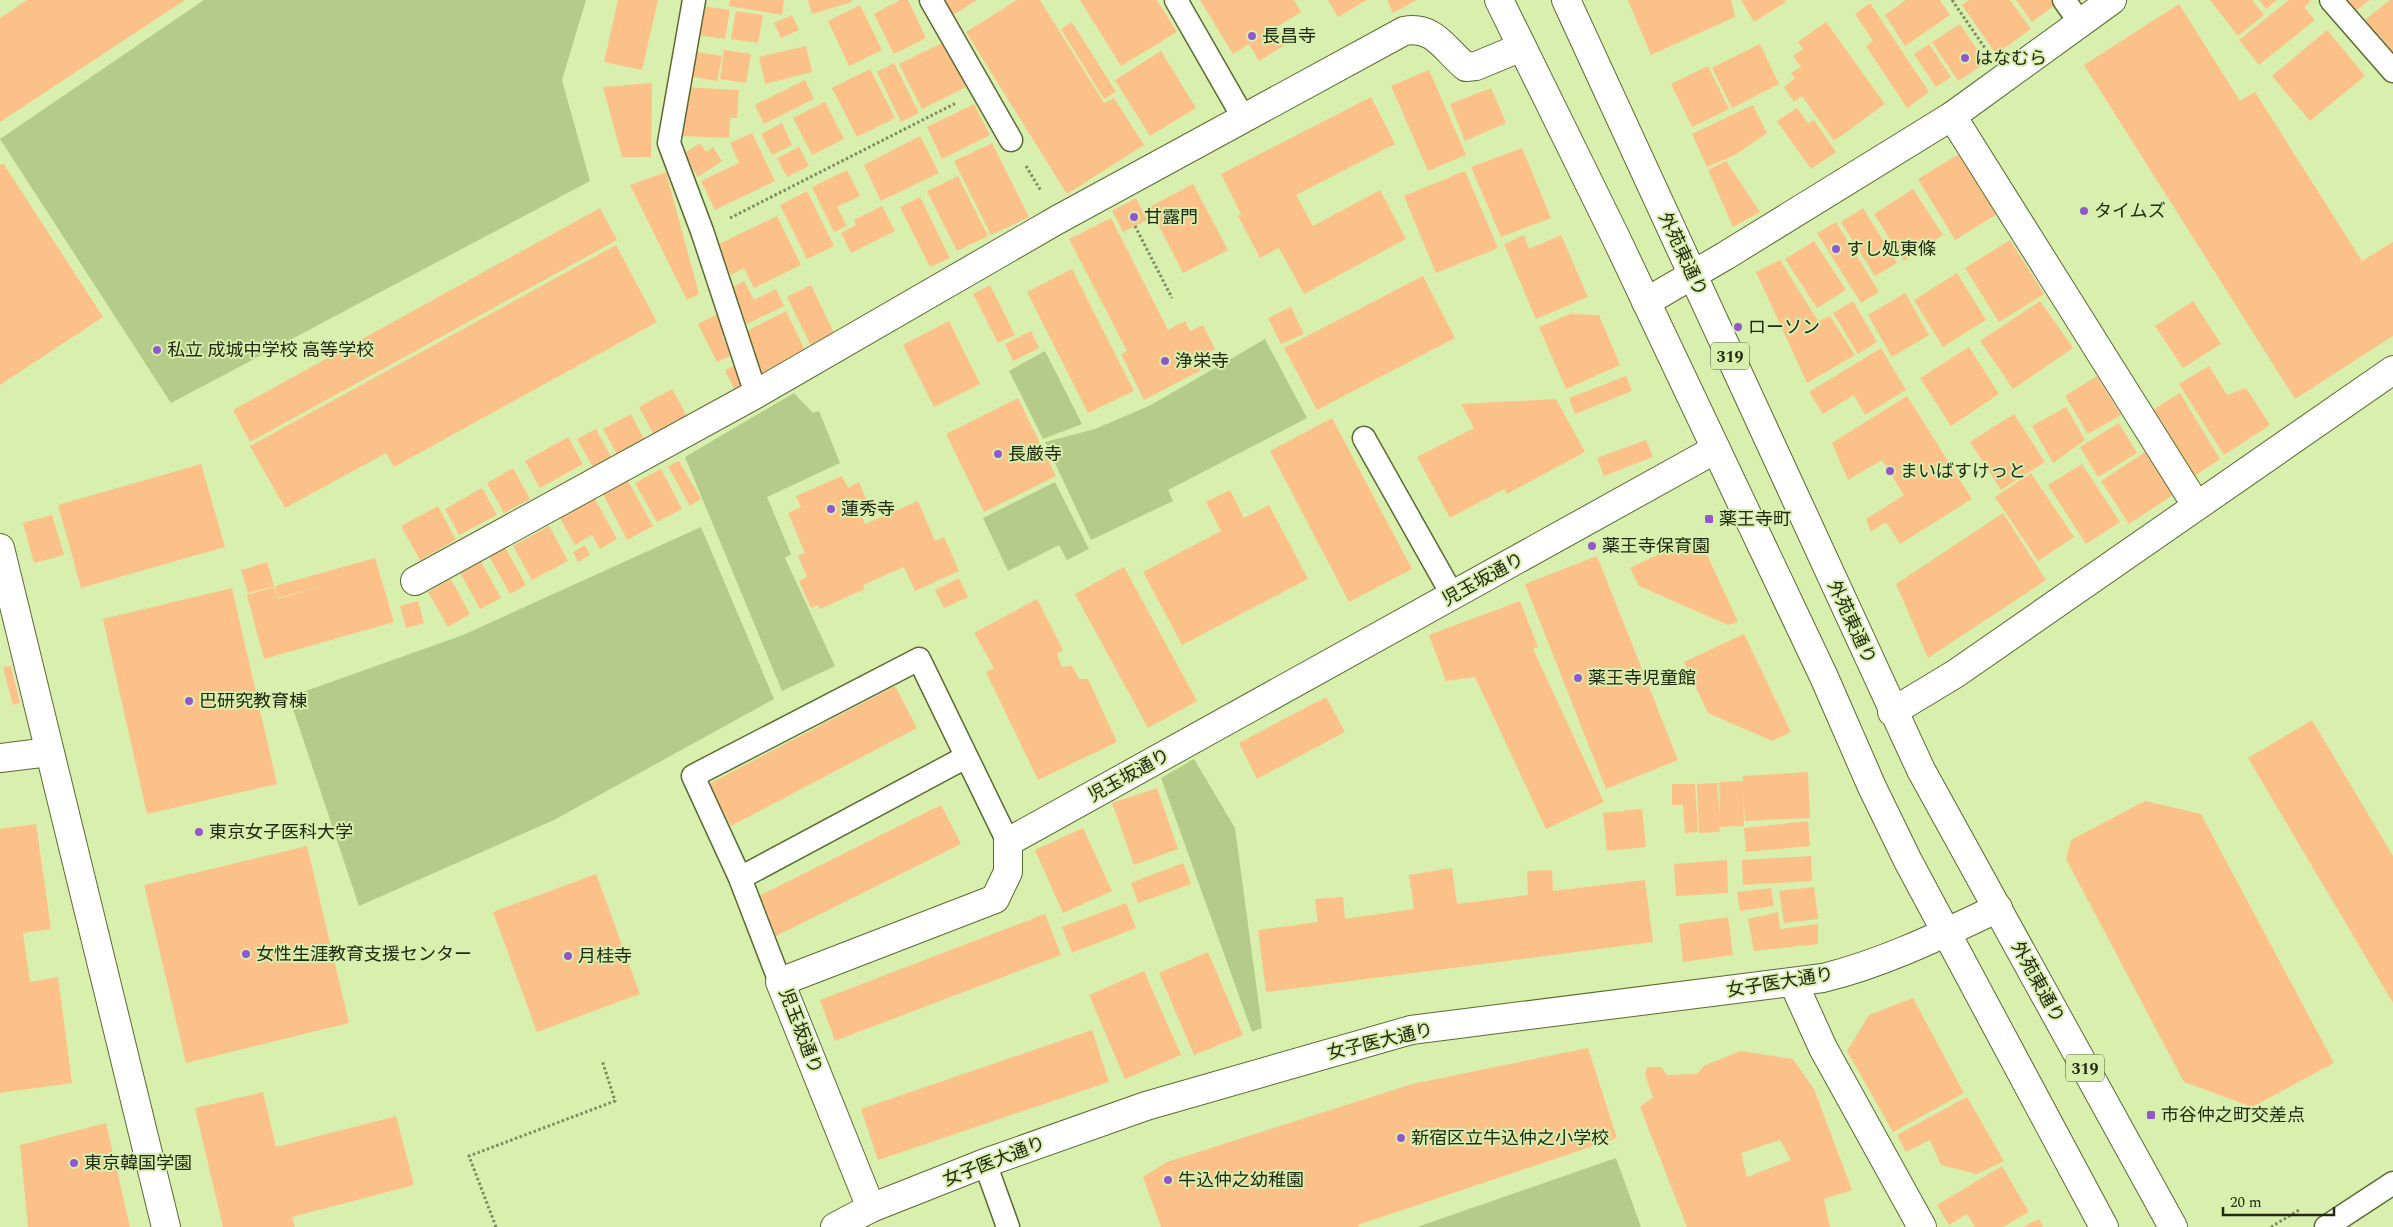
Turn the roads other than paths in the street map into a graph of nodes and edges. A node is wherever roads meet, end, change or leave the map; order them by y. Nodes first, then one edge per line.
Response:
1 (694, 0) edge
2 (931, 0) edge
3 (1176, 0) edge
4 (1499, 0) edge
5 (1566, 0) edge
6 (2064, 0) edge
7 (2112, 0) edge
8 (2331, 0) edge
9 (2081, 24) junction
10 (1522, 47) junction
11 (2393, 71) edge
12 (1952, 116) junction
13 (1243, 117) junction
14 (1011, 140) road end
15 (1693, 275) junction
16 (1646, 302) junction
17 (2393, 370) edge
18 (756, 394) junction
19 (1364, 438) dead end
20 (1716, 449) junction
21 (2196, 505) junction
22 (0, 548) edge
23 (415, 581) dead end
24 (1453, 596) junction
25 (1892, 712) junction
26 (49, 752) junction
27 (966, 757) junction
28 (0, 758) edge
29 (1008, 842) junction
30 (740, 878) junction
31 (1998, 908) junction
32 (1945, 933) junction
33 (780, 982) junction
34 (1793, 982) junction
35 (985, 1163) junction
36 (2393, 1183) edge
37 (871, 1208) junction
38 (166, 1227) edge
39 (835, 1227) edge
40 (1008, 1227) edge
41 (1922, 1227) edge
42 (2104, 1227) edge
43 (2173, 1227) edge
44 (2326, 1227) edge

1 - 18 lane
2 - 14 lane
3 - 13 lane
4 - 10 street
5 - 15 street, 外苑東通り / 319
6 - 9 lane
7 - 9 street
8 - 11 lane
9 - 12 street
10 - 13 street
10 - 16 street
12 - 15 street
12 - 21 street
13 - 18 street
15 - 16 street
15 - 25 street, 外苑東通り / 319
16 - 20 street
17 - 21 street
18 - 23 street
19 - 24 lane
20 - 24 street, 児玉坂通り
20 - 32 street
21 - 25 street
22 - 26 street
24 - 29 street, 児玉坂通り
25 - 31 street, 外苑東通り / 319
26 - 28 street
26 - 38 street
27 - 29 lane
27 - 30 lane
27 - 30 lane
29 - 33 street, 児玉坂通り
30 - 33 lane
31 - 32 street, 女子医大通り
31 - 43 street, 外苑東通り / 319
32 - 34 street, 女子医大通り
32 - 42 street
33 - 37 street, 児玉坂通り
34 - 35 street, 女子医大通り
34 - 41 street
35 - 37 street, 女子医大通り
35 - 40 lane
36 - 44 lane
37 - 39 street, 女子医大通り

